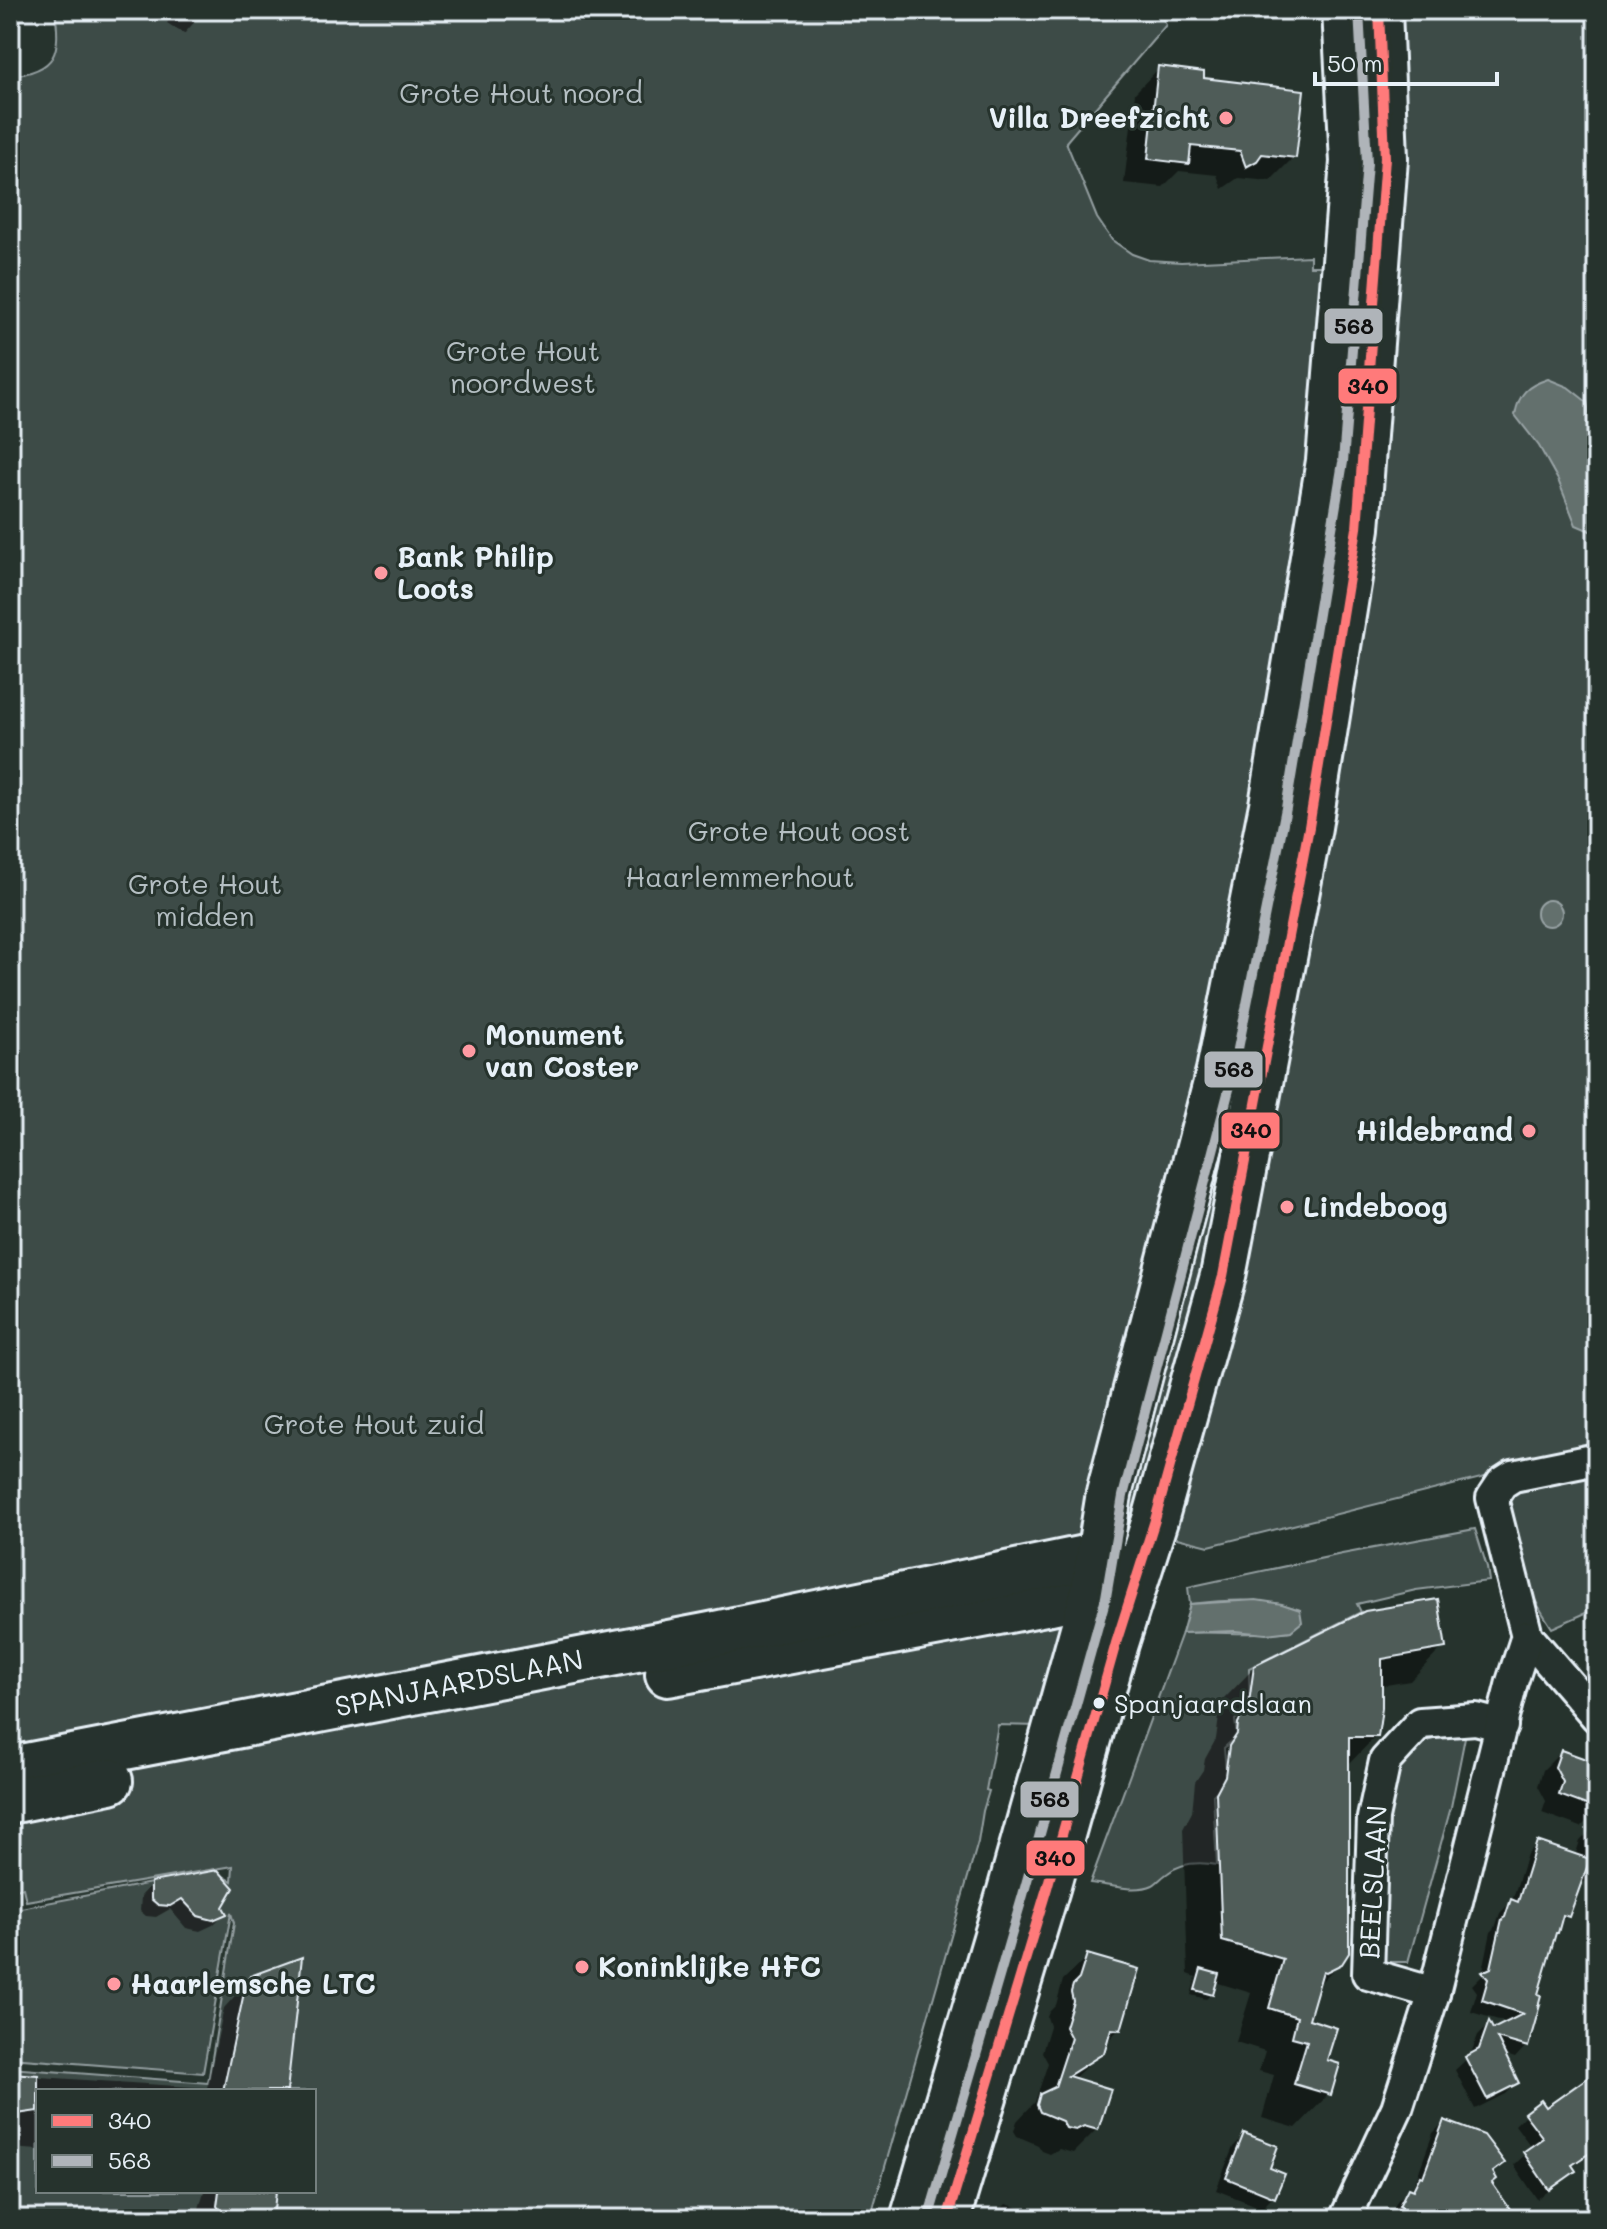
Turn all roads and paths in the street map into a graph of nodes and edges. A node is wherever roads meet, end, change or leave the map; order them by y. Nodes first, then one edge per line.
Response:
1 (1345, 10) edge
2 (1379, 10) edge
3 (1597, 1459) edge
4 (1096, 1574) junction
5 (1136, 1582) junction
6 (1527, 1636) junction
7 (1597, 1717) edge
8 (1502, 1726) junction
9 (10, 1769) edge
10 (10, 1801) edge
11 (1434, 1993) junction
12 (913, 2219) edge
13 (947, 2219) edge
14 (1345, 2219) edge

1 - 4 main road
2 - 5 main road
3 - 6 street
4 - 5 main road, SPANJAARDSLAAN
4 - 9 main road, SPANJAARDSLAAN
4 - 10 main road, SPANJAARDSLAAN
4 - 12 main road
5 - 13 main road
6 - 7 street
6 - 8 street
8 - 11 street
8 - 11 street, BEELSLAAN
11 - 14 street

